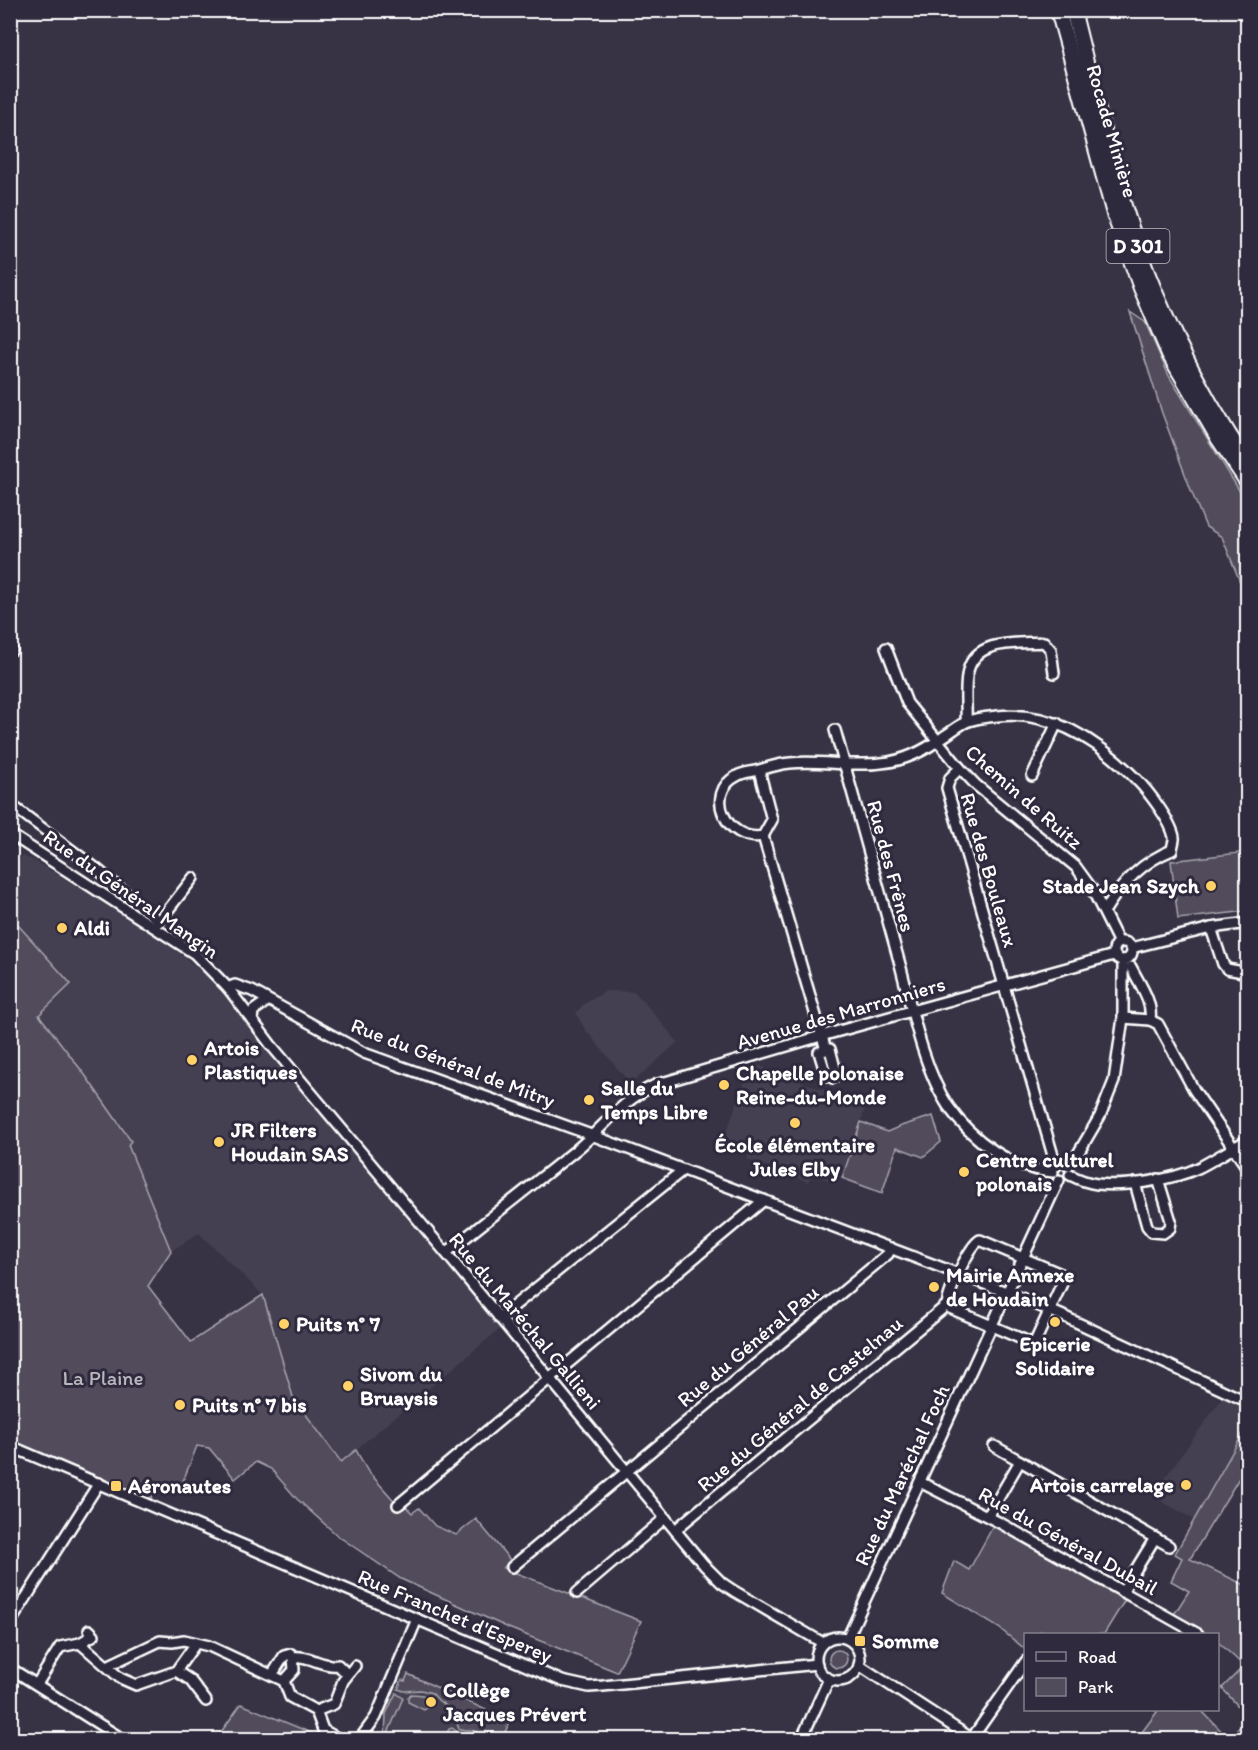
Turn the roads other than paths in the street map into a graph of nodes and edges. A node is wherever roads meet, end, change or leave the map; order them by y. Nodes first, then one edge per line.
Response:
1 (1058, 10) edge
2 (1073, 10) edge
3 (1248, 464) edge
4 (1248, 483) edge
5 (886, 648) dead end
6 (1054, 673) dead end
7 (966, 722) junction
8 (1058, 723) junction
9 (835, 730) dead end
10 (938, 741) junction
11 (845, 765) junction
12 (960, 768) junction
13 (759, 770) junction
14 (1032, 777) dead end
15 (10, 804) edge
16 (10, 834) edge
17 (763, 836) junction
18 (193, 878) dead end
19 (1104, 912) junction
20 (1248, 923) edge
21 (157, 925) junction
22 (1211, 928) junction
23 (1119, 943) junction
24 (1131, 948) junction
25 (1114, 955) junction
26 (1124, 960) junction
27 (1131, 967) dead end
28 (1248, 978) edge
29 (1004, 985) junction
30 (228, 988) junction
31 (267, 1001) junction
32 (913, 1011) junction
33 (1123, 1018) junction
34 (252, 1020) junction
35 (1150, 1020) junction
36 (821, 1036) junction
37 (825, 1050) dead end
38 (594, 1136) junction
39 (1248, 1140) edge
40 (1232, 1147) junction
41 (1248, 1168) edge
42 (682, 1170) junction
43 (1069, 1171) junction
44 (1056, 1173) junction
45 (1158, 1179) junction
46 (1135, 1183) junction
47 (764, 1200) junction
48 (891, 1248) junction
49 (446, 1253) junction
50 (1022, 1258) junction
51 (959, 1274) junction
52 (1006, 1292) junction
53 (947, 1305) junction
54 (1050, 1310) junction
55 (499, 1318) junction
56 (990, 1326) junction
57 (549, 1378) junction
58 (1248, 1402) edge
59 (10, 1446) edge
60 (994, 1446) dead end
61 (1020, 1461) junction
62 (627, 1470) junction
63 (920, 1482) junction
64 (99, 1483) junction
65 (398, 1505) dead end
66 (988, 1516) junction
67 (665, 1518) junction
68 (676, 1531) junction
69 (1155, 1538) junction
70 (1169, 1546) dead end
71 (512, 1567) dead end
72 (1122, 1592) junction
73 (577, 1593) dead end
74 (417, 1619) junction
75 (10, 1623) edge
76 (89, 1630) dead end
77 (1194, 1633) edge
78 (847, 1639) junction
79 (172, 1642) junction
80 (823, 1642) junction
81 (80, 1643) junction
82 (196, 1643) junction
83 (293, 1657) junction
84 (183, 1661) junction
85 (817, 1664) junction
86 (1024, 1664) edge
87 (107, 1665) junction
88 (859, 1665) junction
89 (355, 1666) dead end
90 (10, 1668) edge
91 (176, 1671) junction
92 (347, 1674) junction
93 (272, 1676) junction
94 (829, 1679) junction
95 (284, 1681) junction
96 (37, 1684) junction
97 (206, 1701) dead end
98 (316, 1711) junction
99 (973, 1739) edge
100 (124, 1740) edge
101 (341, 1740) edge
102 (359, 1740) edge
103 (801, 1740) edge

1 - 4 highway, Rocade Minière / D 301
2 - 3 highway, Rocade Minière / D 301
5 - 10 street, Chemin de Ruitz
6 - 7 street
7 - 8 street
7 - 10 street
8 - 14 street
8 - 19 street
9 - 11 street, Rue des Frênes
10 - 11 street
10 - 12 street, Chemin de Ruitz
11 - 13 street
11 - 32 street, Rue des Frênes
12 - 19 street, Chemin de Ruitz
12 - 29 street, Rue des Bouleaux
13 - 17 street
13 - 17 street
15 - 21 street, Rue du Général Mangin
16 - 21 street, Rue du Général Mangin
17 - 36 street
18 - 21 street
19 - 23 street, Chemin de Ruitz
20 - 22 street
21 - 30 street, Rue du Général Mangin
22 - 24 street
22 - 28 street
23 - 24 street
23 - 25 street
24 - 26 street
25 - 26 street
25 - 29 street, Avenue des Marronniers
26 - 33 street
27 - 35 street
29 - 32 street, Avenue des Marronniers
29 - 44 street, Rue des Bouleaux
30 - 31 street, Rue du Général de Mitry
30 - 34 street, Rue du Maréchal Gallieni
31 - 34 street
31 - 38 street, Rue du Général de Mitry
32 - 36 street, Avenue des Marronniers
32 - 44 street, Rue des Frênes
33 - 35 street
33 - 43 street
34 - 49 street, Rue du Maréchal Gallieni
35 - 40 street
36 - 37 street
36 - 38 street, Avenue des Marronniers
38 - 42 street, Rue du Général de Mitry
38 - 49 street, Avenue des Marronniers
39 - 40 street, Rue des Frênes
40 - 41 street
40 - 45 street, Rue des Frênes
42 - 47 street, Rue du Général de Mitry
42 - 55 street
43 - 44 street, Rue des Frênes
43 - 44 street
43 - 46 street, Rue des Frênes
44 - 50 street, Rue du Maréchal Foch
45 - 46 street, Rue des Frênes
45 - 46 street
47 - 48 street, Rue du Général de Mitry
47 - 57 street
48 - 51 street, Rue du Général de Mitry
48 - 62 street, Rue du Général Pau
49 - 55 street, Rue du Maréchal Gallieni
50 - 51 street
50 - 52 street, Rue du Maréchal Foch
50 - 54 street
51 - 52 street, Rue du Général de Mitry
51 - 53 street
52 - 54 street, Rue du Général de Mitry
52 - 56 street, Rue du Maréchal Foch
53 - 56 street
53 - 68 street, Rue du Général de Castelnau
54 - 56 street
54 - 58 street, Rue du Général de Mitry
55 - 57 street, Rue du Maréchal Gallieni
56 - 63 street, Rue du Maréchal Foch
57 - 62 street, Rue du Maréchal Gallieni
57 - 65 street
59 - 64 street, Rue Franchet d'Esperey
60 - 61 street
61 - 66 street
61 - 69 street
62 - 67 street, Rue du Maréchal Gallieni
62 - 71 street, Rue du Général Pau
63 - 66 street, Rue du Général Dubail
63 - 78 street, Rue du Maréchal Foch
64 - 74 street, Rue Franchet d'Esperey
64 - 75 street
66 - 72 street, Rue du Général Dubail
67 - 68 street, Rue du Maréchal Gallieni
67 - 73 street
68 - 80 street, Rue du Maréchal Gallieni
69 - 70 street
69 - 72 street
72 - 77 street, Rue du Général Dubail
74 - 85 street, Rue Franchet d'Esperey
74 - 102 street
76 - 81 street
78 - 80 street
78 - 88 street
79 - 82 street
79 - 84 street
79 - 87 street
80 - 85 street
81 - 87 street
81 - 96 street
82 - 84 street
82 - 93 street
83 - 92 street
83 - 93 street
83 - 95 street
84 - 91 street
85 - 94 street
86 - 99 street
87 - 91 street
88 - 94 street
88 - 99 street
89 - 92 street
90 - 96 street
91 - 97 street
92 - 98 street
93 - 95 street
94 - 103 street
95 - 98 street
96 - 100 street
98 - 101 street

